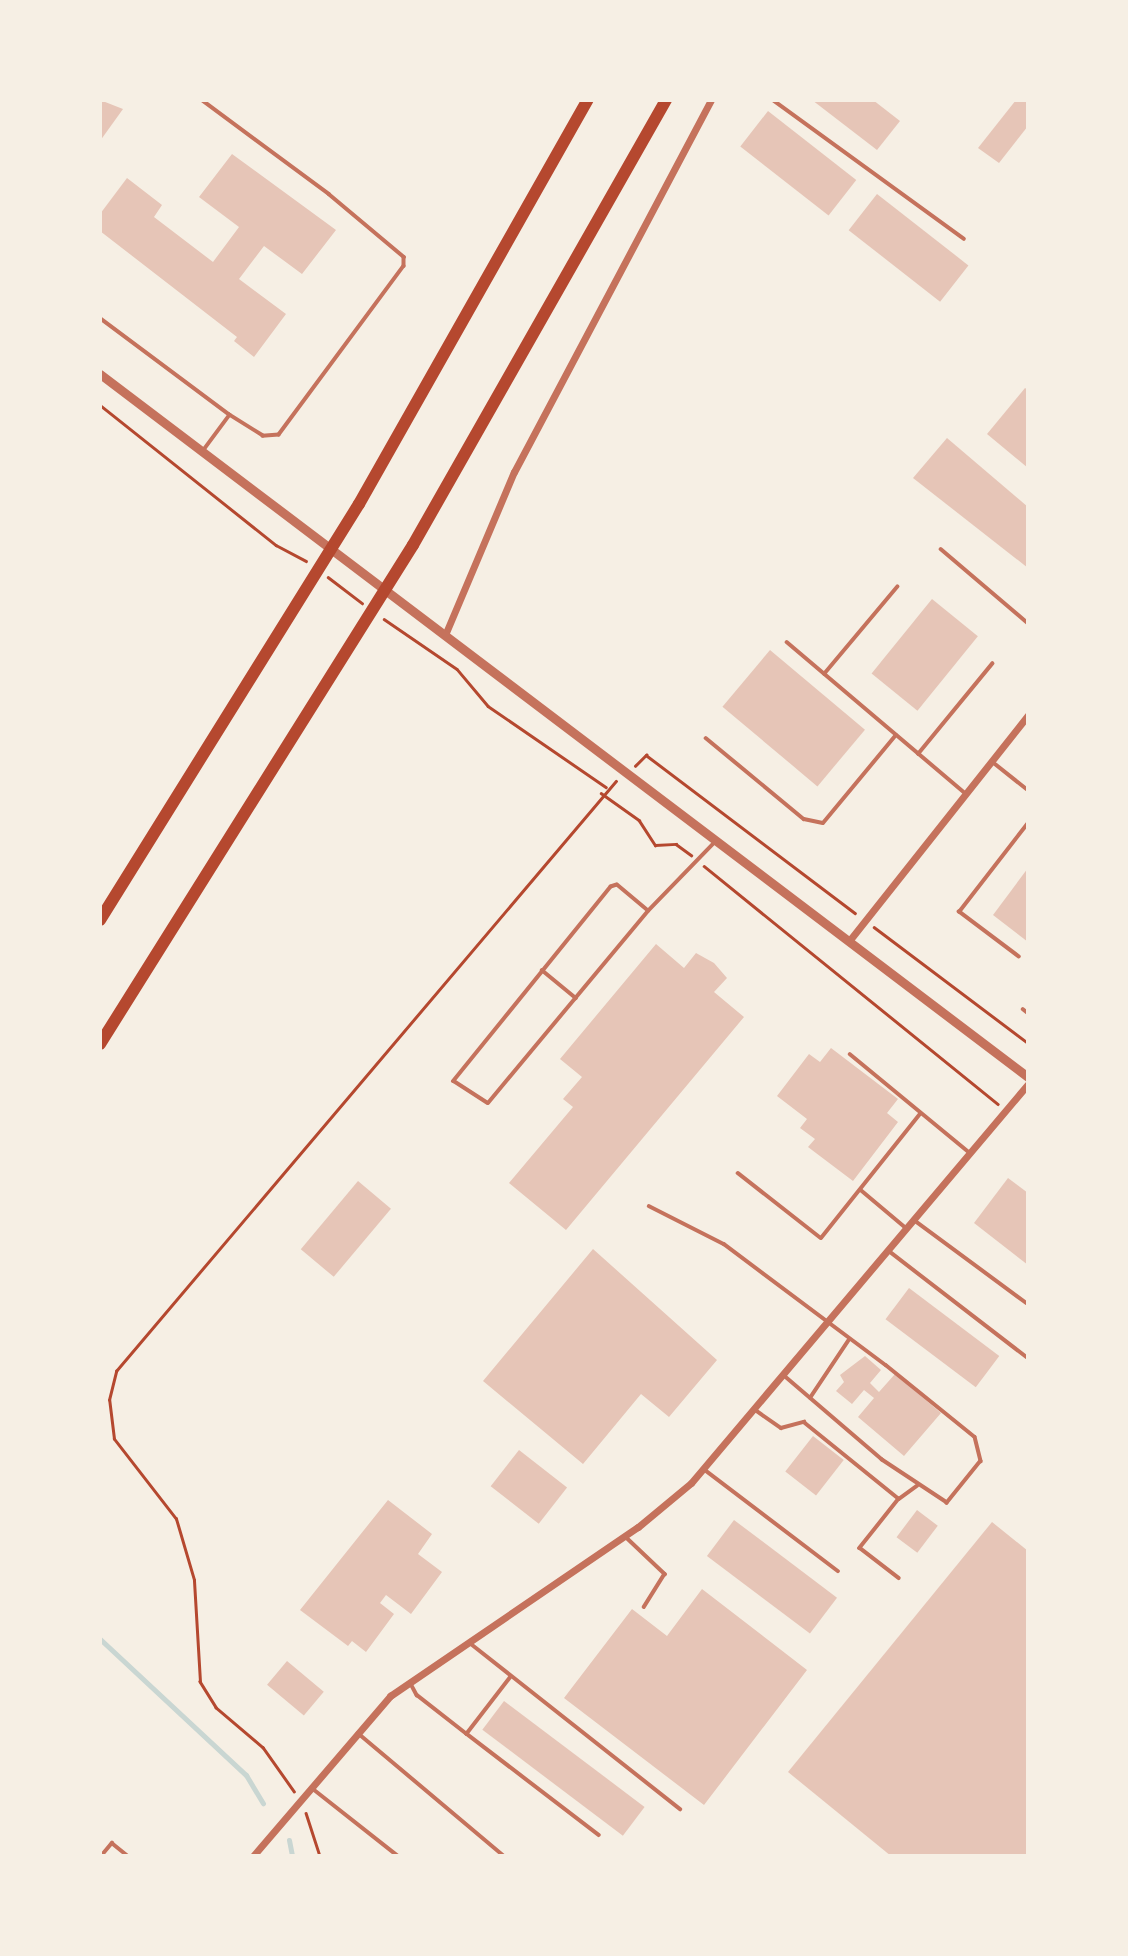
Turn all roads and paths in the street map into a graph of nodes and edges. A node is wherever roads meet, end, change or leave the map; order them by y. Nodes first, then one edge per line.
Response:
1 (202, 100) edge
2 (588, 100) edge
3 (666, 100) edge
4 (711, 100) edge
5 (773, 100) edge
6 (964, 239) dead end
7 (100, 318) edge
8 (100, 374) edge
9 (100, 405) edge
10 (230, 415) junction
11 (202, 452) junction
12 (941, 549) dead end
13 (309, 563) dead end
14 (319, 571) dead end
15 (897, 587) dead end
16 (1028, 623) edge
17 (445, 635) junction
18 (787, 642) dead end
19 (992, 664) dead end
20 (824, 674) junction
21 (1028, 715) edge
22 (896, 735) junction
23 (706, 738) dead end
24 (918, 754) junction
25 (646, 755) dead end
26 (993, 763) junction
27 (627, 773) junction
28 (607, 787) junction
29 (1028, 790) edge
30 (968, 795) junction
31 (1028, 823) edge
32 (716, 841) junction
33 (648, 911) junction
34 (100, 920) edge
35 (865, 920) junction
36 (849, 941) junction
37 (807, 945) dead end
38 (1018, 957) dead end
39 (542, 970) junction
40 (576, 998) junction
41 (1023, 1009) dead end
42 (1028, 1013) edge
43 (1028, 1043) edge
44 (100, 1044) edge
45 (850, 1054) dead end
46 (1028, 1077) edge
47 (1028, 1084) edge
48 (1006, 1110) junction
49 (920, 1114) junction
50 (969, 1152) junction
51 (738, 1173) dead end
52 (860, 1190) junction
53 (649, 1206) dead end
54 (912, 1219) junction
55 (905, 1227) junction
56 (887, 1250) junction
57 (1028, 1304) edge
58 (825, 1323) junction
59 (848, 1341) junction
60 (1028, 1358) edge
61 (782, 1375) junction
62 (810, 1399) junction
63 (754, 1409) junction
64 (703, 1469) junction
65 (917, 1486) junction
66 (899, 1499) junction
67 (624, 1536) junction
68 (838, 1571) dead end
69 (900, 1578) dead end
70 (645, 1607) dead end
71 (468, 1641) junction
72 (511, 1677) junction
73 (410, 1681) junction
74 (357, 1731) junction
75 (467, 1734) junction
76 (309, 1787) junction
77 (298, 1800) junction
78 (680, 1809) dead end
79 (599, 1835) dead end
80 (101, 1856) edge
81 (128, 1856) edge
82 (253, 1856) edge
83 (320, 1856) edge
84 (398, 1856) edge
85 (504, 1856) edge

1 - 10 lane
2 - 34 highway
3 - 44 highway
4 - 17 street
5 - 6 lane
7 - 10 lane
8 - 11 street
9 - 13 path
10 - 11 lane
11 - 17 street
12 - 16 lane
14 - 28 path
15 - 20 lane
17 - 27 street
18 - 20 lane
19 - 24 lane
20 - 22 lane
21 - 26 street
22 - 23 lane
22 - 24 lane
24 - 30 lane
25 - 35 path
26 - 29 lane
26 - 30 street
27 - 28 path
27 - 32 street
28 - 77 path
30 - 35 street
31 - 38 lane
32 - 33 lane
32 - 36 street
33 - 39 lane
33 - 40 lane
35 - 36 street
35 - 43 path
36 - 46 street
37 - 48 path
39 - 40 lane
39 - 40 lane
41 - 42 lane
45 - 49 lane
47 - 48 street
48 - 50 street
49 - 50 lane
49 - 52 lane
50 - 54 street
51 - 52 lane
52 - 55 lane
53 - 58 lane
54 - 55 street
54 - 57 lane
55 - 56 street
56 - 58 street
56 - 60 lane
58 - 59 lane
58 - 61 street
59 - 62 lane
59 - 65 lane
61 - 62 lane
61 - 63 street
62 - 65 lane
63 - 64 street
63 - 66 lane
64 - 67 street
64 - 68 lane
65 - 66 lane
66 - 69 lane
67 - 70 lane
67 - 71 street
71 - 72 lane
71 - 73 street
72 - 75 lane
72 - 78 lane
73 - 74 street
73 - 75 lane
74 - 76 street
74 - 85 lane
75 - 79 lane
76 - 77 street
76 - 84 lane
77 - 82 street
77 - 83 path
80 - 81 lane

